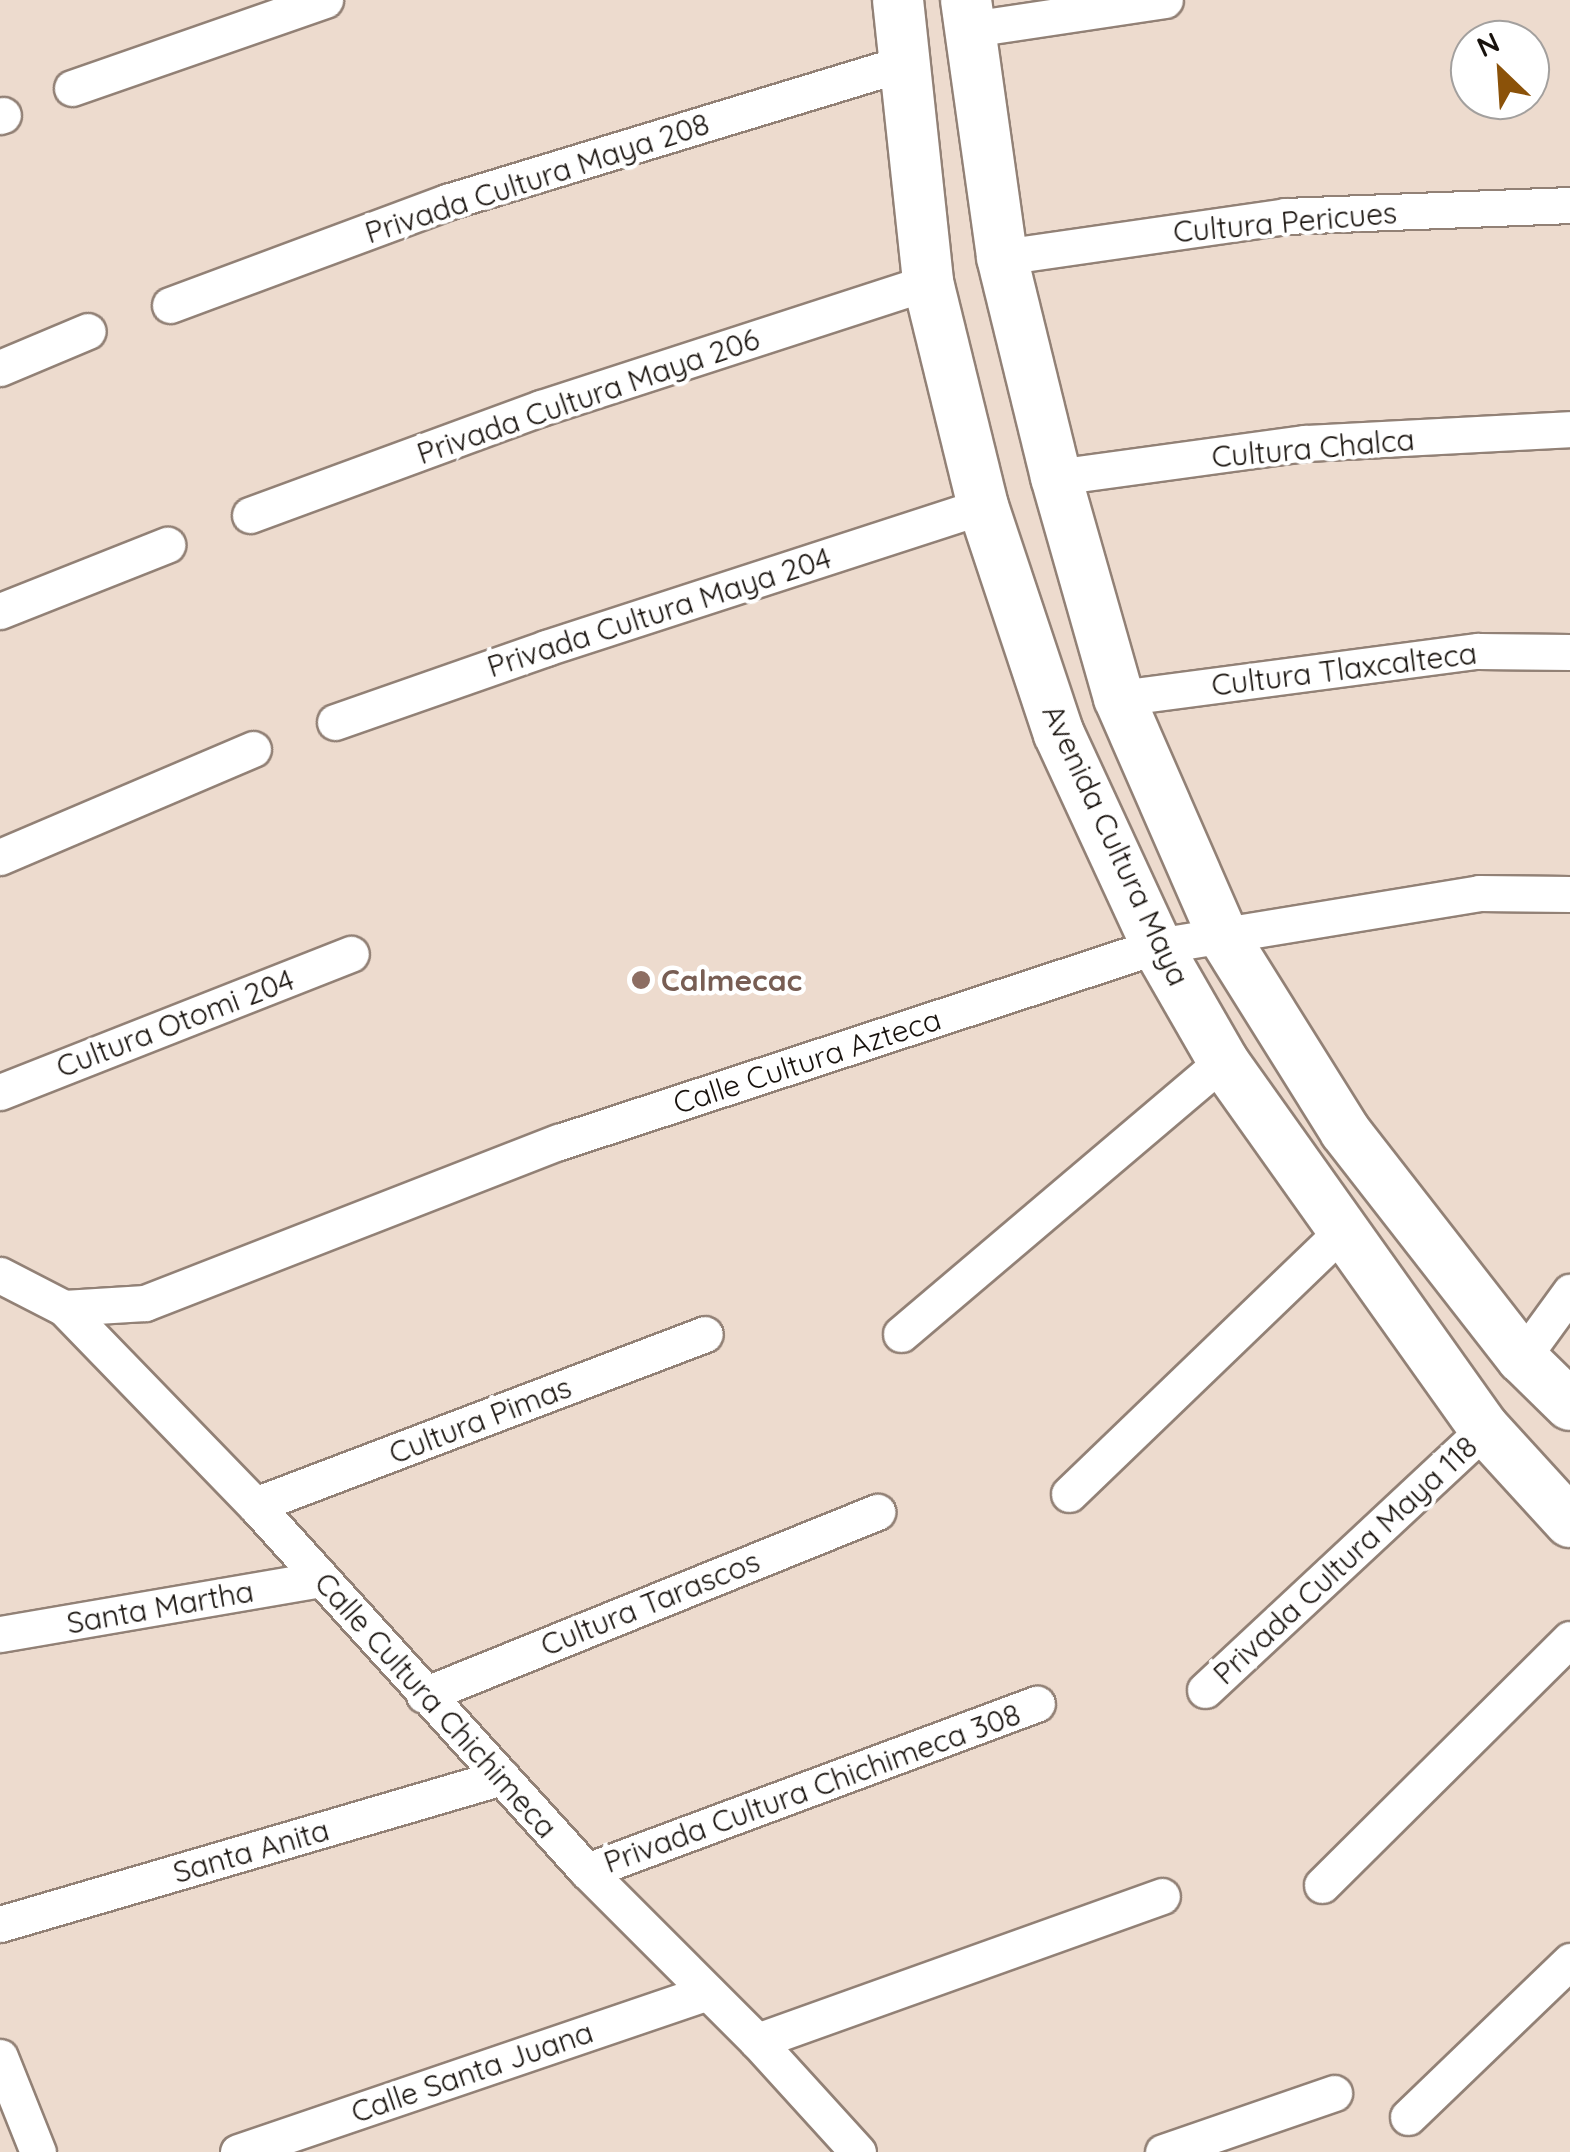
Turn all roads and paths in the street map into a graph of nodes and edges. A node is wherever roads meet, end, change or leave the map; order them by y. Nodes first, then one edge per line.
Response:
1 (325, 0) edge
2 (898, 0) edge
3 (1166, 0) edge
4 (985, 17) edge
5 (908, 62) junction
6 (72, 88) dead end
7 (1570, 205) edge
8 (1002, 257) junction
9 (928, 282) junction
10 (170, 306) dead end
11 (88, 331) dead end
12 (0, 368) edge
13 (1570, 429) edge
14 (1056, 477) junction
15 (983, 506) junction
16 (250, 515) dead end
17 (167, 545) dead end
18 (0, 611) edge
19 (1570, 652) edge
20 (1119, 698) junction
21 (336, 722) dead end
22 (253, 749) dead end
23 (0, 857) edge
24 (1570, 894) edge
25 (1222, 934) junction
26 (1157, 946) junction
27 (350, 954) dead end
28 (1223, 1061) junction
29 (0, 1092) edge
30 (1341, 1232) junction
31 (0, 1276) edge
32 (1570, 1292) edge
33 (64, 1308) junction
34 (705, 1334) dead end
35 (901, 1334) dead end
36 (1522, 1358) junction
37 (1570, 1406) edge
38 (1485, 1429) junction
39 (1068, 1494) dead end
40 (255, 1505) junction
41 (877, 1512) dead end
42 (1570, 1522) edge
43 (321, 1578) junction
44 (0, 1634) edge
45 (1570, 1639) edge
46 (1204, 1690) dead end
47 (424, 1695) junction
48 (1037, 1704) dead end
49 (502, 1778) junction
50 (587, 1871) junction
51 (1322, 1885) dead end
52 (1162, 1896) dead end
53 (0, 1924) edge
54 (1570, 1961) edge
55 (706, 1992) junction
56 (757, 2041) junction
57 (0, 2056) edge
58 (1334, 2093) dead end
59 (1408, 2117) dead end
60 (38, 2152) edge
61 (238, 2152) edge
62 (858, 2152) edge
63 (1163, 2152) edge

1 - 6 street
2 - 5 street, Avenida Cultura Maya
3 - 4 street
4 - 8 street, Avenida Cultura Maya
5 - 9 street, Avenida Cultura Maya
5 - 10 street, Privada Cultura Maya 208
7 - 8 street, Cultura Pericues
8 - 14 street, Avenida Cultura Maya
9 - 15 street, Avenida Cultura Maya
9 - 16 street, Privada Cultura Maya 206
11 - 12 street
13 - 14 street, Cultura Chalca
14 - 20 street, Avenida Cultura Maya
15 - 21 street, Privada Cultura Maya 204
15 - 26 street, Avenida Cultura Maya
17 - 18 street
19 - 20 street, Cultura Tlaxcalteca
20 - 25 street, Avenida Cultura Maya
22 - 23 street
24 - 25 street, Calle Cultura Azteca
25 - 26 street, Calle Cultura Azteca
25 - 36 street, Avenida Cultura Maya
26 - 28 street, Avenida Cultura Maya
26 - 33 street, Calle Cultura Azteca
27 - 29 street, Cultura Otomi 204
28 - 30 street, Avenida Cultura Maya
28 - 35 street
30 - 38 street, Avenida Cultura Maya
30 - 39 street
31 - 33 street, Calle Cultura Chichimeca
32 - 36 street
33 - 40 street, Calle Cultura Chichimeca
34 - 40 street, Cultura Pimas
36 - 37 street, Avenida Cultura Maya
38 - 42 street, Avenida Cultura Maya
38 - 46 street, Privada Cultura Maya 118
40 - 43 street, Calle Cultura Chichimeca
41 - 47 street, Cultura Tarascos
43 - 44 street, Santa Martha
43 - 47 street, Calle Cultura Chichimeca
45 - 51 street
47 - 49 street, Calle Cultura Chichimeca
48 - 50 street, Privada Cultura Chichimeca 308
49 - 50 street, Calle Cultura Chichimeca
49 - 53 street, Santa Anita
50 - 55 street, Calle Cultura Chichimeca
52 - 56 street
54 - 59 street
55 - 56 street, Calle Cultura Chichimeca
55 - 61 street, Calle Santa Juana
56 - 62 street, Calle Cultura Chichimeca
57 - 60 street
58 - 63 street

